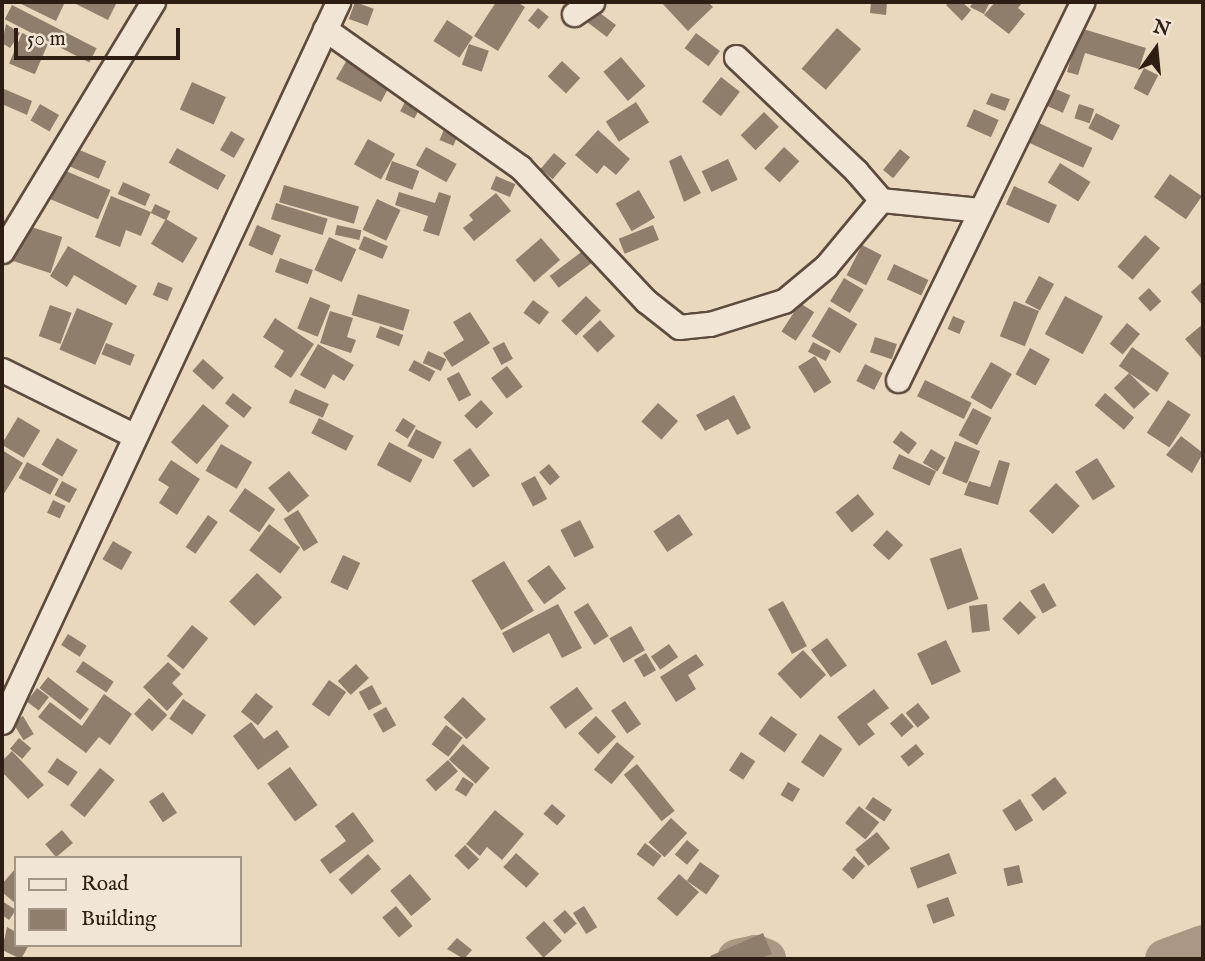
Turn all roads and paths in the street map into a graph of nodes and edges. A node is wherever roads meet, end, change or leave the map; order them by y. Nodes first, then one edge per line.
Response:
1 (153, 2) edge
2 (338, 2) edge
3 (1082, 2) edge
4 (325, 29) junction
5 (736, 57) dead end
6 (880, 200) junction
7 (981, 210) junction
8 (2, 251) edge
9 (2, 370) edge
10 (898, 380) dead end
11 (133, 435) junction
12 (2, 722) edge

1 - 8 street
2 - 4 street
3 - 7 street
4 - 6 street
4 - 11 street
5 - 6 street
6 - 7 street
7 - 10 street
9 - 11 street
11 - 12 street

